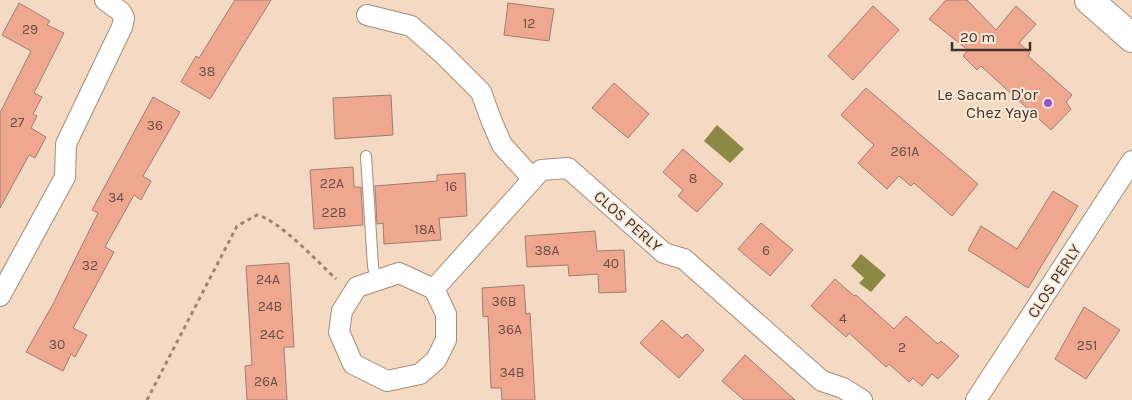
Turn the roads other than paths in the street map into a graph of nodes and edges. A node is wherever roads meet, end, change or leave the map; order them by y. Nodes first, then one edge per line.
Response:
1 (106, 0) edge
2 (1089, 0) edge
3 (367, 15) dead end
4 (1132, 38) edge
5 (366, 156) dead end
6 (1132, 161) edge
7 (532, 178) junction
8 (376, 281) junction
9 (434, 289) junction
10 (0, 296) edge
11 (862, 400) edge
12 (976, 400) edge

1 - 10 street
2 - 4 main road
3 - 7 street
5 - 8 lane
6 - 12 street, CLOS PERLY
7 - 9 street, CLOS PERLY
7 - 11 street, CLOS PERLY
8 - 9 street
8 - 9 street

